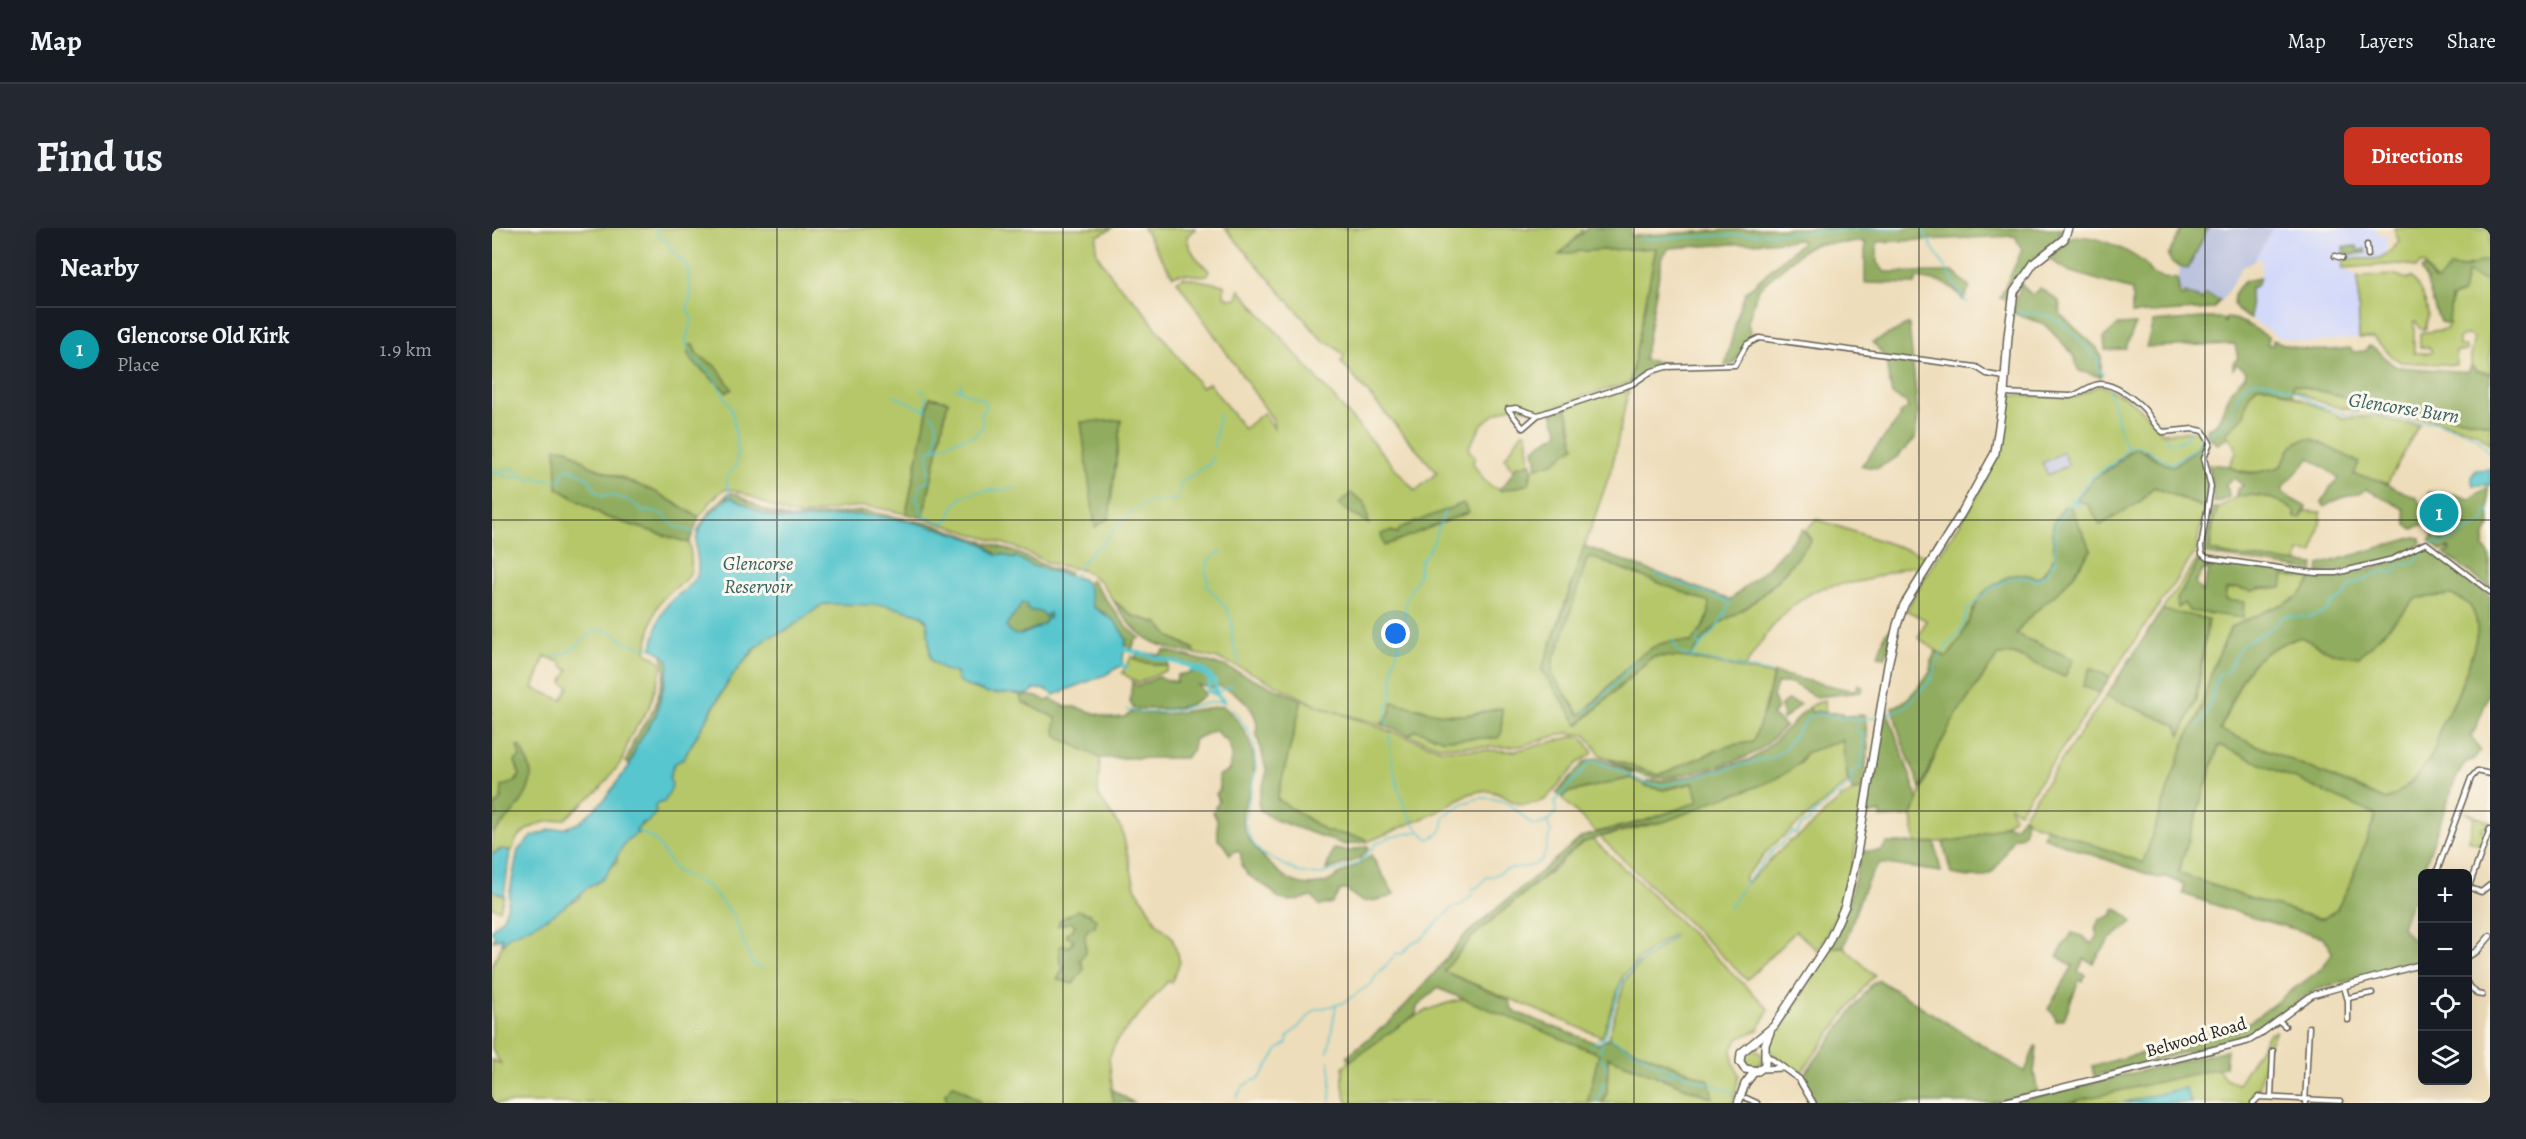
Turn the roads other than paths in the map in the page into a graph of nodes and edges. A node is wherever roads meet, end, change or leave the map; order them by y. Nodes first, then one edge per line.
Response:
1 (2068, 228) edge
2 (2367, 245) dead end
3 (2368, 255) dead end
4 (2335, 256) dead end
5 (2342, 258) dead end
6 (2005, 377) junction
7 (2004, 393) junction
8 (1538, 415) junction
9 (2490, 592) edge
10 (2490, 774) edge
11 (2490, 829) edge
12 (2437, 869) edge
13 (2472, 877) edge
14 (2490, 885) edge
15 (2472, 889) edge
16 (2490, 936) edge
17 (2472, 954) edge
18 (2418, 965) edge
19 (2344, 987) junction
20 (2472, 990) edge
21 (2372, 993) dead end
22 (2482, 995) dead end
23 (2348, 998) junction
24 (2277, 1019) junction
25 (2348, 1020) dead end
26 (2285, 1026) dead end
27 (2309, 1027) dead end
28 (1770, 1032) junction
29 (1751, 1045) junction
30 (1766, 1054) junction
31 (2267, 1057) dead end
32 (1783, 1068) junction
33 (1745, 1069) junction
34 (1762, 1069) junction
35 (1754, 1072) junction
36 (1745, 1084) junction
37 (2271, 1097) junction
38 (1746, 1098) dead end
39 (2305, 1101) edge
40 (2341, 1101) dead end
41 (1738, 1103) edge
42 (1757, 1103) edge
43 (1813, 1103) edge
44 (1999, 1103) edge
45 (2253, 1103) edge

1 - 6 highway
2 - 3 street
4 - 5 street
6 - 7 highway
6 - 8 street
7 - 9 street
7 - 28 highway
8 - 8 street
10 - 12 street
11 - 13 street
14 - 15 street
16 - 17 street
18 - 19 street, Belwood Road
19 - 23 street
19 - 24 street, Belwood Road
20 - 22 street
21 - 23 street
23 - 25 street
24 - 26 street
24 - 44 street, Belwood Road
27 - 39 street
28 - 29 highway
28 - 30 highway
29 - 30 highway
29 - 33 highway
30 - 32 street
30 - 34 highway
31 - 37 street
32 - 34 street
32 - 43 street
33 - 35 highway
33 - 36 highway
34 - 35 highway
35 - 36 highway
36 - 41 highway
37 - 39 street
37 - 45 street
38 - 42 street
39 - 40 street

